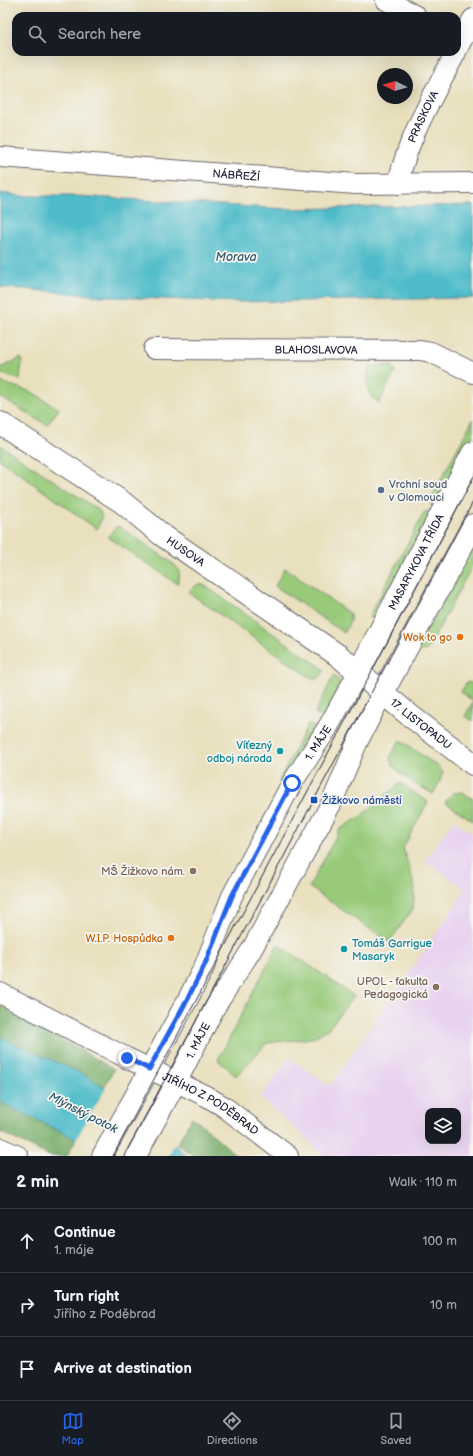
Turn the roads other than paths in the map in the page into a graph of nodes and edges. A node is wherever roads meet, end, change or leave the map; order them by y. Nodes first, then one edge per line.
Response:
1 (386, 0) edge
2 (408, 12) edge
3 (473, 20) edge
4 (461, 40) edge
5 (452, 56) edge
6 (0, 157) edge
7 (473, 183) edge
8 (398, 184) junction
9 (154, 349) dead end
10 (473, 373) edge
11 (0, 423) edge
12 (473, 453) edge
13 (473, 526) edge
14 (371, 682) junction
15 (473, 764) edge
16 (0, 993) edge
17 (145, 1076) junction
18 (172, 1089) junction
19 (0, 1148) edge
20 (18, 1156) edge
21 (102, 1156) edge
22 (136, 1156) edge
23 (288, 1156) edge

1 - 2 street
3 - 4 street, PRASKOVA
5 - 8 street, PRASKOVA
6 - 8 street, NÁBŘEŽÍ
7 - 8 street, NÁBŘEŽÍ
9 - 10 street, BLAHOSLAVOVA
11 - 14 street, HUSOVA
12 - 14 street, MASARYKOVA TŘÍDA
13 - 14 street
14 - 15 street, 17. LISTOPADU
14 - 17 street, 1. MÁJE
14 - 18 street, 1. MÁJE
16 - 17 street, JIŘÍHO Z PODĚBRAD
17 - 18 street, JIŘÍHO Z PODĚBRAD
17 - 21 street, 1. MÁJE
18 - 22 street, 1. MÁJE
18 - 23 street, JIŘÍHO Z PODĚBRAD
19 - 20 street

